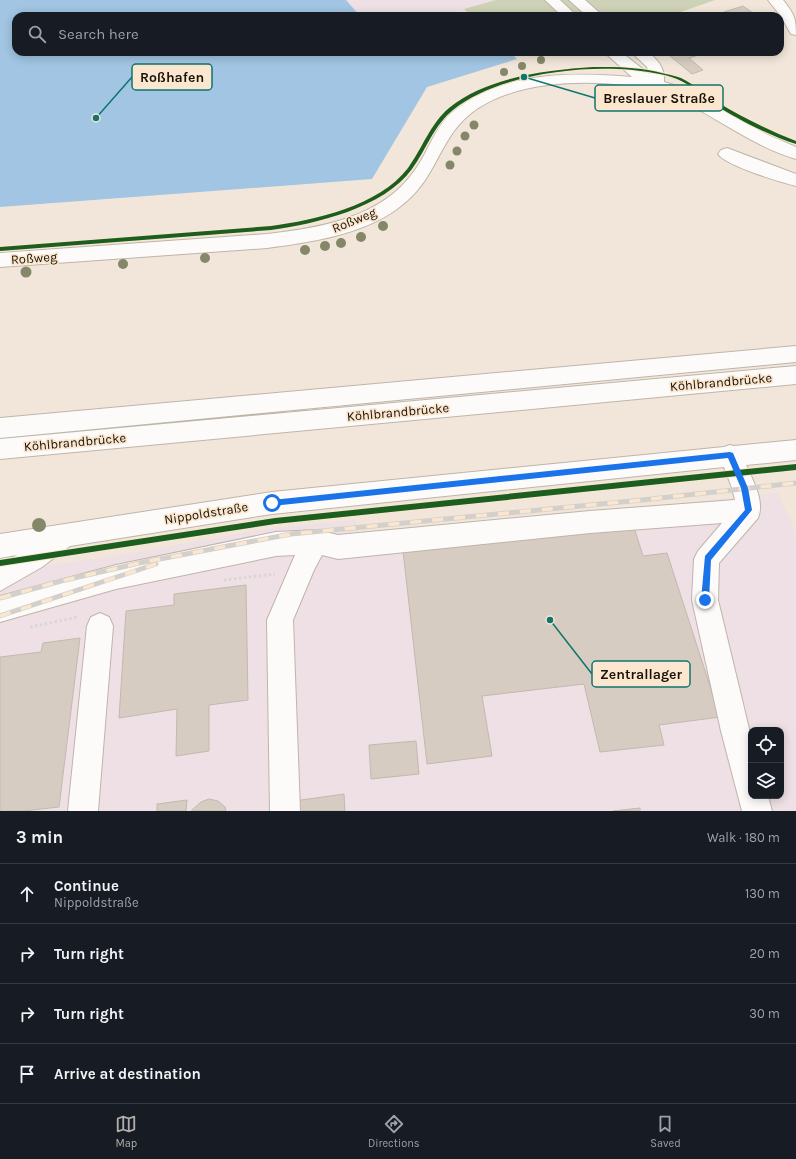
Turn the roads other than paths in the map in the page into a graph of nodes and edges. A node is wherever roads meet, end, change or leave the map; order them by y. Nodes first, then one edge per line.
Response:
1 (552, 0) edge
2 (576, 0) edge
3 (775, 0) edge
4 (566, 12) edge
5 (591, 12) edge
6 (796, 31) edge
7 (613, 56) edge
8 (617, 56) edge
9 (643, 56) edge
10 (582, 79) junction
11 (656, 85) junction
12 (796, 153) edge
13 (727, 154) dead end
14 (796, 180) edge
15 (0, 260) edge
16 (796, 354) edge
17 (796, 375) edge
18 (0, 428) edge
19 (0, 449) edge
20 (796, 450) edge
21 (730, 455) junction
22 (749, 510) junction
23 (66, 535) junction
24 (316, 542) junction
25 (0, 546) edge
26 (0, 579) edge
27 (0, 609) edge
28 (90, 621) road end
29 (748, 778) edge
30 (754, 799) edge
31 (83, 811) edge
32 (285, 811) edge
33 (757, 811) edge

1 - 4 street
2 - 5 street
3 - 6 street
7 - 10 street
8 - 11 street
9 - 11 street
10 - 11 street, Roßweg
10 - 15 street, Roßweg
11 - 12 street
13 - 14 street
16 - 18 street, Köhlbrandbrücke
17 - 19 street, Köhlbrandbrücke
20 - 21 street, Nippoldstraße
21 - 22 street
21 - 23 street, Nippoldstraße
22 - 24 street
22 - 29 street
23 - 25 street, Nippoldstraße
23 - 26 street
24 - 27 street
24 - 32 street
28 - 31 street
30 - 33 street

